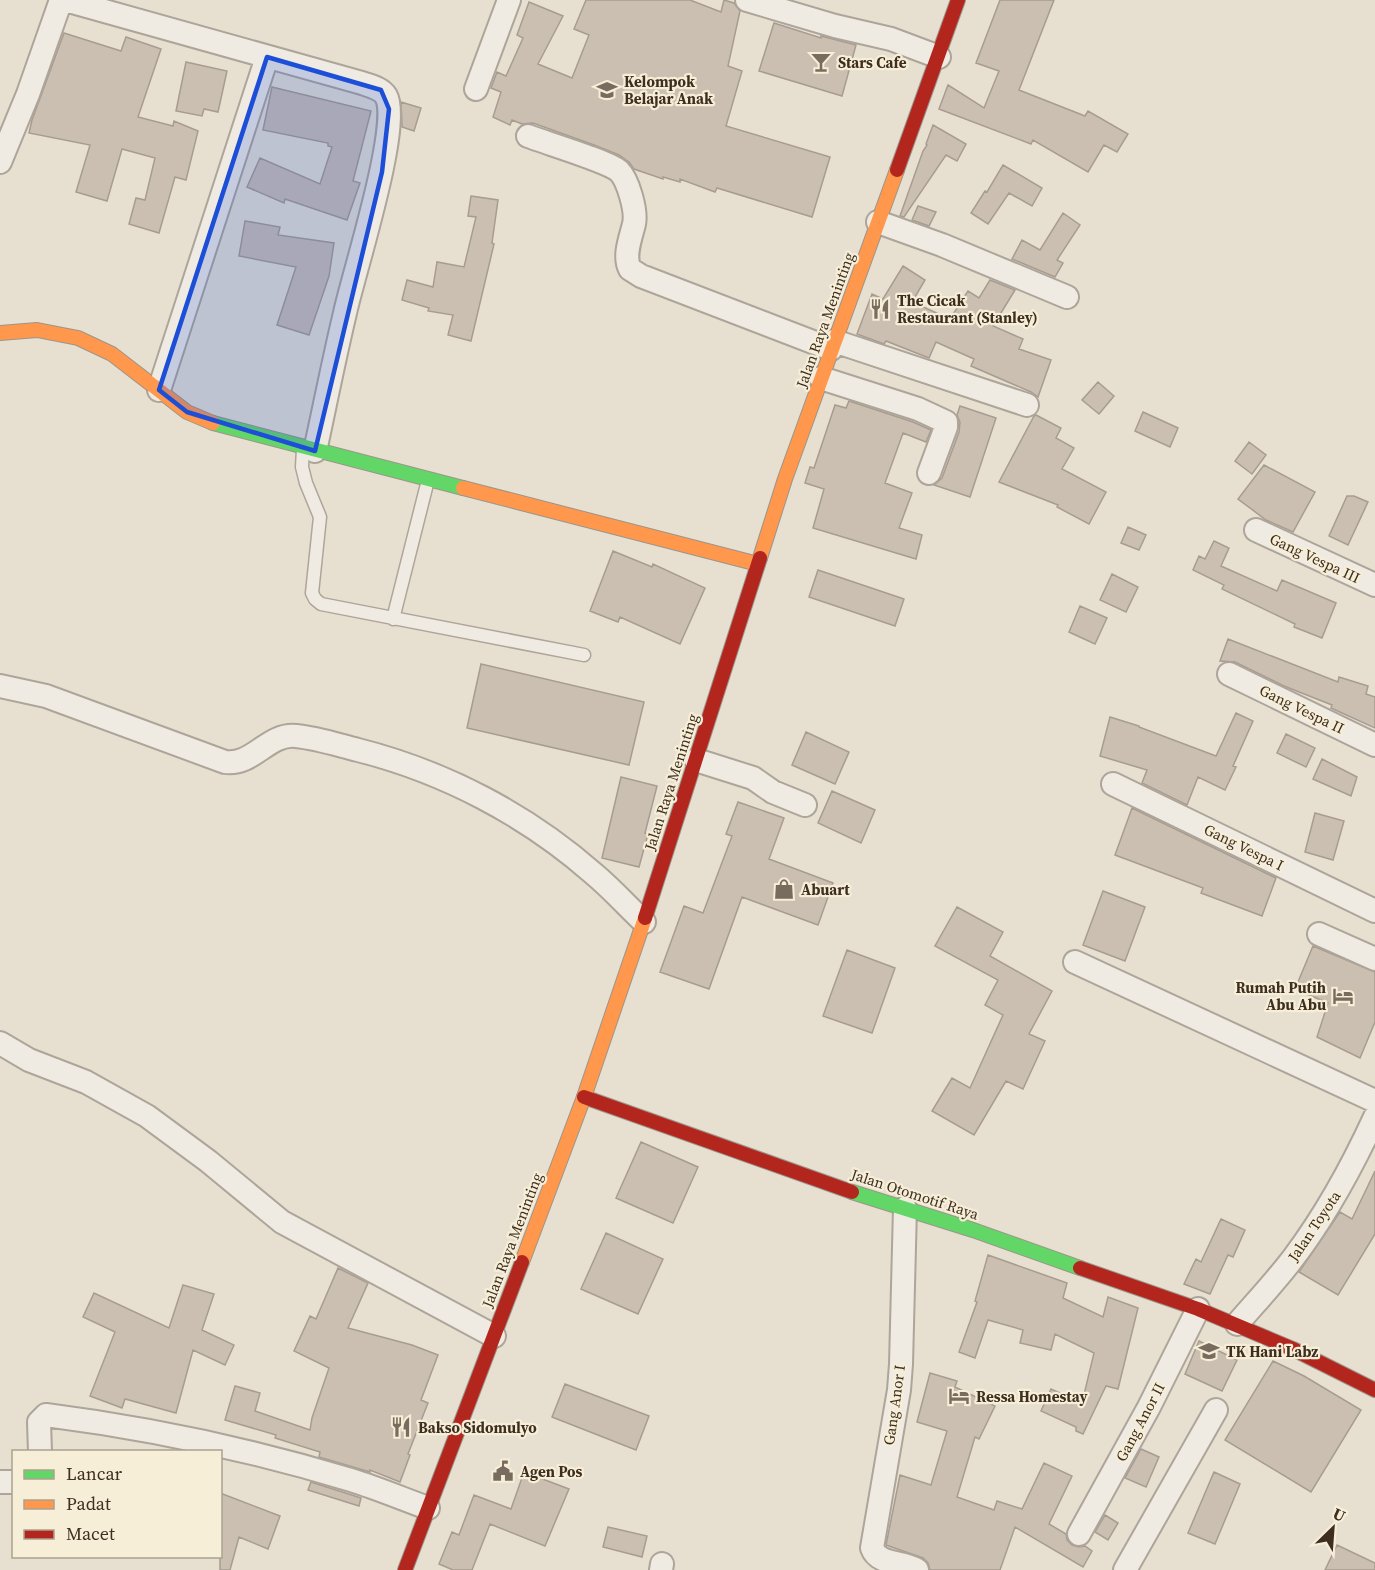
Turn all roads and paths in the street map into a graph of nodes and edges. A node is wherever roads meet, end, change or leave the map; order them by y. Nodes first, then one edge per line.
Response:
1 (63, 0) edge
2 (509, 0) edge
3 (747, 0) edge
4 (958, 0) edge
5 (267, 57) junction
6 (939, 57) junction
7 (476, 88) dead end
8 (528, 136) dead end
9 (0, 162) edge
10 (878, 222) junction
11 (1067, 297) dead end
12 (0, 333) edge
13 (832, 345) junction
14 (821, 378) junction
15 (159, 390) junction
16 (1027, 405) dead end
17 (309, 450) junction
18 (929, 473) dead end
19 (428, 479) junction
20 (1256, 530) dead end
21 (758, 564) junction
22 (1375, 585) edge
23 (393, 619) junction
24 (584, 655) dead end
25 (1229, 674) dead end
26 (0, 686) edge
27 (1375, 745) edge
28 (696, 760) junction
29 (1113, 784) dead end
30 (805, 805) dead end
31 (1375, 911) edge
32 (644, 922) junction
33 (1319, 934) dead end
34 (1375, 959) edge
35 (1075, 962) dead end
36 (0, 1043) edge
37 (584, 1097) junction
38 (1375, 1101) edge
39 (1375, 1117) edge
40 (905, 1208) junction
41 (1198, 1309) junction
42 (1237, 1324) junction
43 (494, 1336) junction
44 (1375, 1390) edge
45 (1216, 1410) dead end
46 (40, 1450) edge
47 (428, 1508) junction
48 (1079, 1534) dead end
49 (405, 1570) edge
50 (917, 1570) edge
51 (1125, 1570) edge

1 - 5 street
1 - 9 street
2 - 7 street
3 - 6 street
4 - 6 main road, Jalan Raya Meninting
5 - 15 street
5 - 17 street
6 - 10 main road, Jalan Raya Meninting
8 - 13 street
10 - 11 street
10 - 13 main road, Jalan Raya Meninting
12 - 15 main road
13 - 14 main road, Jalan Raya Meninting
13 - 16 street
14 - 18 street
14 - 21 main road, Jalan Raya Meninting
15 - 17 main road
17 - 19 main road
17 - 23 lane
19 - 21 main road
19 - 23 lane
20 - 22 street, Gang Vespa III
21 - 28 main road, Jalan Raya Meninting
23 - 24 lane
25 - 27 street, Gang Vespa II
26 - 32 street
28 - 30 street
28 - 32 main road, Jalan Raya Meninting
29 - 31 street, Gang Vespa I
32 - 37 main road, Jalan Raya Meninting
33 - 34 street
35 - 38 street
36 - 43 street
37 - 40 main road, Jalan Otomotif Raya
37 - 43 main road, Jalan Raya Meninting
39 - 42 street, Jalan Toyota
40 - 41 main road, Jalan Otomotif Raya
40 - 50 street, Gang Anor I
41 - 42 main road, Jalan Otomotif Raya
41 - 48 street, Gang Anor II
42 - 44 main road, Jalan Otomotif Raya
43 - 47 main road, Jalan Raya Meninting
45 - 51 street
46 - 47 street
47 - 49 main road, Jalan Raya Meninting

